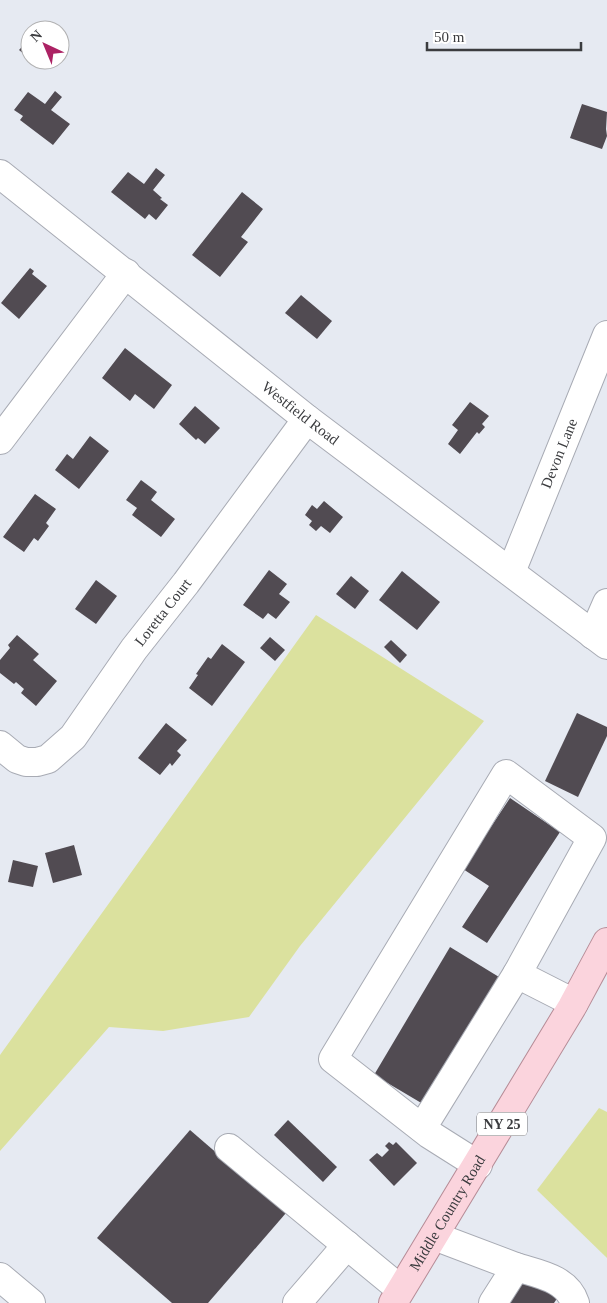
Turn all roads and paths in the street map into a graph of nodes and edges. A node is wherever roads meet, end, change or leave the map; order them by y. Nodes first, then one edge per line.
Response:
1 (0, 174) edge
2 (126, 273) junction
3 (607, 335) edge
4 (307, 418) junction
5 (0, 440) edge
6 (511, 572) junction
7 (607, 603) edge
8 (600, 640) edge
9 (0, 745) edge
10 (606, 947) edge
11 (517, 974) junction
12 (574, 1003) junction
13 (422, 1128) junction
14 (229, 1148) dead end
15 (478, 1165) junction
16 (434, 1236) junction
17 (347, 1245) junction
18 (516, 1267) junction
19 (0, 1276) edge
20 (397, 1296) edge
21 (31, 1303) edge
22 (297, 1303) edge
23 (493, 1303) edge
24 (575, 1303) edge

1 - 2 street, Westfield Road
2 - 4 street, Westfield Road
2 - 5 street
3 - 6 street, Devon Lane
4 - 6 street, Westfield Road
4 - 9 street, Loretta Court
6 - 8 street, Westfield Road
7 - 8 street
10 - 12 main road, Middle Country Road / NY 25
11 - 12 street
11 - 13 street
11 - 13 street
12 - 15 main road, Middle Country Road / NY 25
13 - 15 street
14 - 17 street
15 - 16 main road, Middle Country Road / NY 25
16 - 18 street
16 - 20 main road, Middle Country Road / NY 25
17 - 20 street
17 - 22 street
18 - 23 street
18 - 24 street
19 - 21 street

